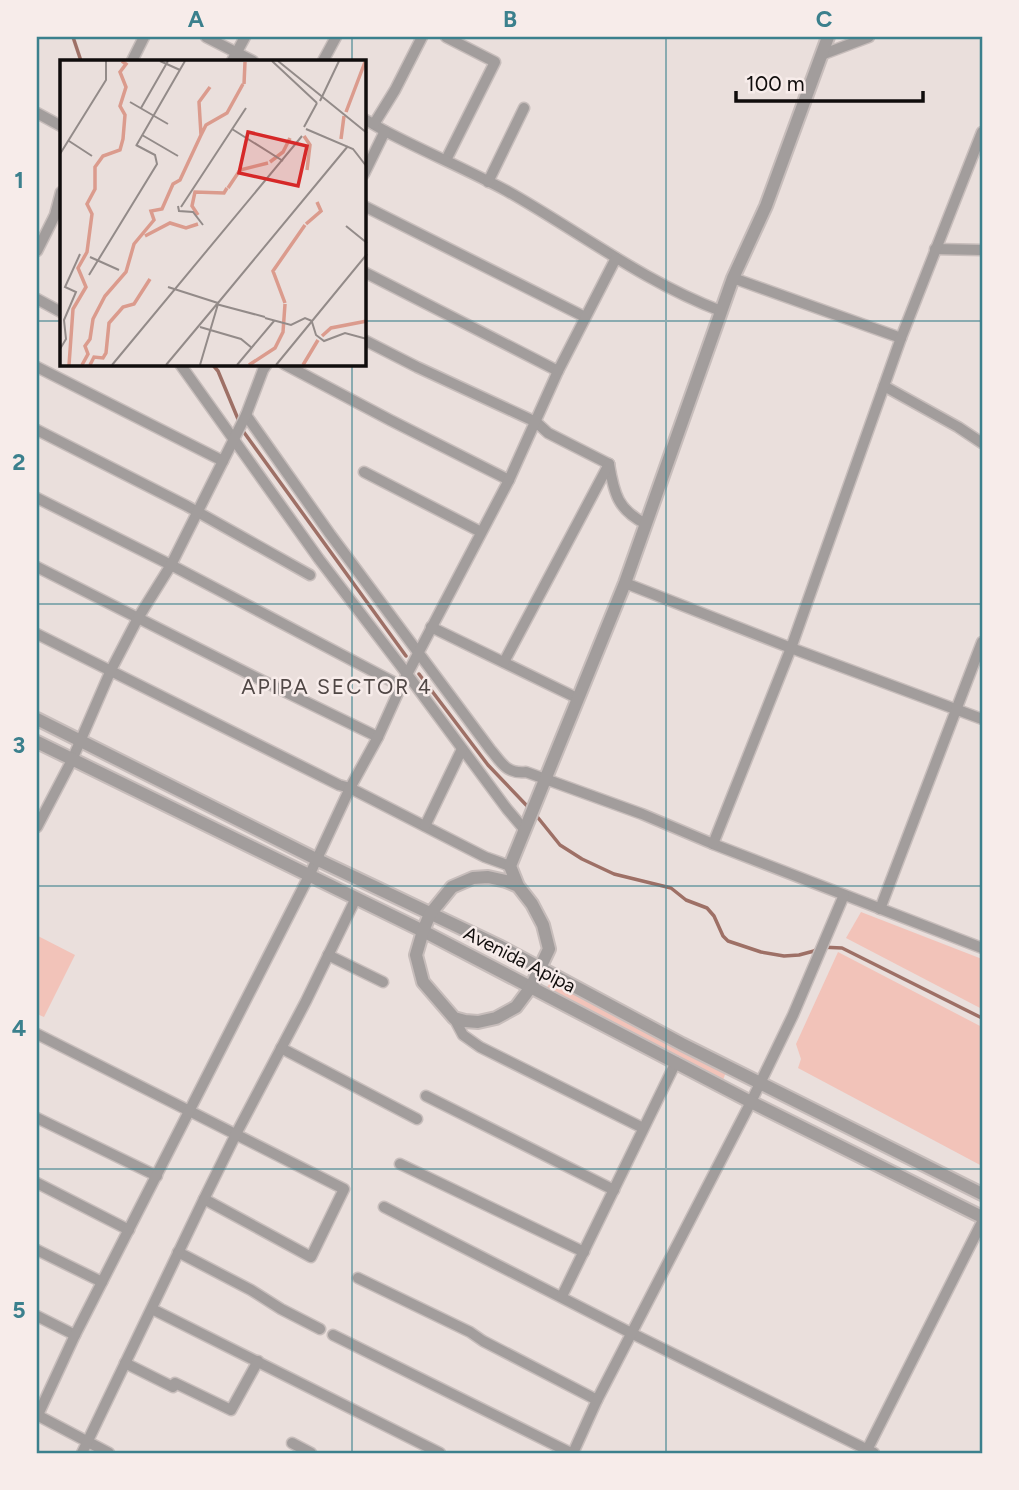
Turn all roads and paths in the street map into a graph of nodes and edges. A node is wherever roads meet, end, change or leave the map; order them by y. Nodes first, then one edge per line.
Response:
1 (144, 37) edge
2 (206, 37) edge
3 (245, 37) edge
4 (336, 37) edge
5 (422, 37) edge
6 (446, 37) edge
7 (828, 37) edge
8 (869, 37) edge
9 (821, 55) junction
10 (234, 57) edge
11 (132, 60) edge
12 (324, 60) edge
13 (524, 108) dead end
14 (37, 113) edge
15 (366, 120) edge
16 (374, 124) junction
17 (60, 125) edge
18 (385, 131) junction
19 (982, 132) edge
20 (446, 160) junction
21 (366, 170) edge
22 (488, 182) junction
23 (60, 198) edge
24 (366, 207) edge
25 (935, 249) junction
26 (982, 250) edge
27 (37, 251) edge
28 (616, 258) junction
29 (366, 273) edge
30 (733, 278) junction
31 (37, 299) edge
32 (60, 311) edge
33 (720, 311) junction
34 (586, 317) junction
35 (901, 338) junction
36 (366, 341) edge
37 (181, 366) edge
38 (266, 366) edge
39 (289, 366) edge
40 (37, 368) edge
41 (558, 371) junction
42 (884, 386) junction
43 (246, 415) junction
44 (536, 422) junction
45 (37, 430) edge
46 (232, 439) junction
47 (982, 443) edge
48 (223, 461) junction
49 (609, 464) junction
50 (364, 472) dead end
51 (509, 481) junction
52 (37, 498) edge
53 (196, 513) junction
54 (646, 524) junction
55 (481, 532) junction
56 (171, 565) junction
57 (37, 567) edge
58 (310, 575) dead end
59 (625, 583) junction
60 (138, 618) junction
61 (431, 627) junction
62 (37, 634) edge
63 (982, 642) edge
64 (791, 648) junction
65 (419, 653) junction
66 (504, 662) junction
67 (111, 670) junction
68 (407, 674) junction
69 (401, 686) junction
70 (577, 698) junction
71 (957, 710) junction
72 (37, 719) edge
73 (982, 719) edge
74 (379, 737) junction
75 (79, 741) junction
76 (37, 742) edge
77 (462, 749) junction
78 (72, 760) junction
79 (545, 779) junction
80 (350, 788) junction
81 (425, 826) junction
82 (37, 827) edge
83 (524, 829) junction
84 (713, 844) junction
85 (316, 859) junction
86 (510, 866) junction
87 (310, 876) junction
88 (518, 886) junction
89 (844, 895) junction
90 (356, 898) junction
91 (880, 909) junction
92 (430, 914) junction
93 (423, 930) junction
94 (982, 948) edge
95 (328, 955) junction
96 (541, 968) junction
97 (383, 982) dead end
98 (531, 987) junction
99 (454, 1018) junction
100 (37, 1034) edge
101 (281, 1048) junction
102 (676, 1062) junction
103 (760, 1083) junction
104 (426, 1096) dead end
105 (751, 1102) junction
106 (190, 1111) junction
107 (37, 1118) edge
108 (417, 1119) dead end
109 (643, 1128) junction
110 (236, 1134) junction
111 (400, 1164) dead end
112 (157, 1175) junction
113 (37, 1183) edge
114 (614, 1190) junction
115 (982, 1194) edge
116 (204, 1199) junction
117 (384, 1207) dead end
118 (982, 1219) edge
119 (129, 1230) junction
120 (37, 1250) edge
121 (178, 1252) junction
122 (584, 1252) junction
123 (358, 1278) dead end
124 (102, 1282) junction
125 (562, 1296) junction
126 (152, 1310) junction
127 (37, 1316) edge
128 (320, 1329) dead end
129 (631, 1333) junction
130 (75, 1335) junction
131 (333, 1335) dead end
132 (258, 1361) junction
133 (125, 1363) junction
134 (597, 1400) junction
135 (37, 1416) edge
136 (87, 1442) junction
137 (292, 1443) dead end
138 (871, 1452) edge
139 (82, 1453) edge
140 (109, 1453) edge
141 (312, 1453) edge
142 (440, 1453) edge
143 (572, 1453) edge

1 - 11 street
2 - 10 street
3 - 10 street
4 - 12 street
5 - 16 street
6 - 20 street
7 - 9 street
8 - 9 street
9 - 30 street
13 - 22 street
14 - 17 street
15 - 16 street
16 - 18 street
18 - 20 street
18 - 21 street
19 - 25 street
20 - 22 street
22 - 28 street
23 - 27 street
24 - 34 street
25 - 26 street
25 - 35 street
28 - 33 street
28 - 34 street
29 - 41 street
30 - 33 street
30 - 35 street
31 - 32 street
33 - 54 street
34 - 41 street
35 - 42 street
36 - 44 street
37 - 46 street
38 - 43 street
39 - 51 street
40 - 48 street
41 - 44 street
42 - 47 street
42 - 64 street
43 - 46 street
43 - 65 street
44 - 49 street
44 - 51 street
45 - 53 street
46 - 48 street
46 - 68 street
48 - 53 street
49 - 54 street
49 - 66 street
50 - 55 street
51 - 55 street
52 - 56 street
53 - 56 street
53 - 58 street
54 - 59 street
55 - 61 street
56 - 60 street
56 - 69 street
57 - 60 street
59 - 64 street
59 - 70 street
60 - 67 street
60 - 74 street
61 - 65 street
61 - 66 street
62 - 67 street
63 - 71 street
64 - 71 street
64 - 84 street
65 - 68 street
65 - 79 street
66 - 70 street
67 - 75 street
67 - 80 street
68 - 69 street
68 - 77 street
69 - 74 street
70 - 79 street
71 - 73 street
71 - 91 street
72 - 75 street, Avenida Apipa
74 - 80 street
75 - 78 street
75 - 85 street, Avenida Apipa
76 - 78 street, Avenida Apipa
77 - 81 street
77 - 83 street
78 - 82 street
78 - 87 street, Avenida Apipa
79 - 83 street
79 - 84 street
80 - 81 street
80 - 85 street
81 - 86 street
83 - 86 street
84 - 89 street
85 - 87 street
85 - 92 street, Avenida Apipa
86 - 88 street
87 - 90 street, Avenida Apipa
87 - 106 street
88 - 92 street
88 - 96 street
89 - 91 street
89 - 103 street
90 - 93 street, Avenida Apipa
90 - 95 street
91 - 94 street
92 - 93 street
92 - 96 street, Avenida Apipa
93 - 98 street, Avenida Apipa
93 - 99 street
95 - 97 street
95 - 101 street
96 - 98 street
96 - 103 street, Avenida Apipa
98 - 99 street
98 - 102 street, Avenida Apipa
99 - 109 street
100 - 106 street
101 - 108 street
101 - 110 street
102 - 105 street, Avenida Apipa
102 - 109 street
103 - 105 street
103 - 115 street, Avenida Apipa
104 - 114 street
105 - 118 street, Avenida Apipa
105 - 129 street
106 - 110 street
106 - 112 street
107 - 112 street
109 - 114 street
110 - 116 street
110 - 116 street
111 - 122 street
112 - 119 street
113 - 119 street
114 - 122 street
116 - 121 street
117 - 125 street
118 - 138 street
119 - 124 street
120 - 124 street
121 - 126 street
121 - 128 street
122 - 125 street
123 - 134 street
124 - 130 street
125 - 129 street
126 - 132 street
126 - 133 street
127 - 130 street
129 - 134 street
129 - 138 street
130 - 135 street
131 - 143 street
132 - 133 street
132 - 142 street
133 - 136 street
134 - 143 street
135 - 136 street
136 - 139 street
136 - 140 street
137 - 141 street

